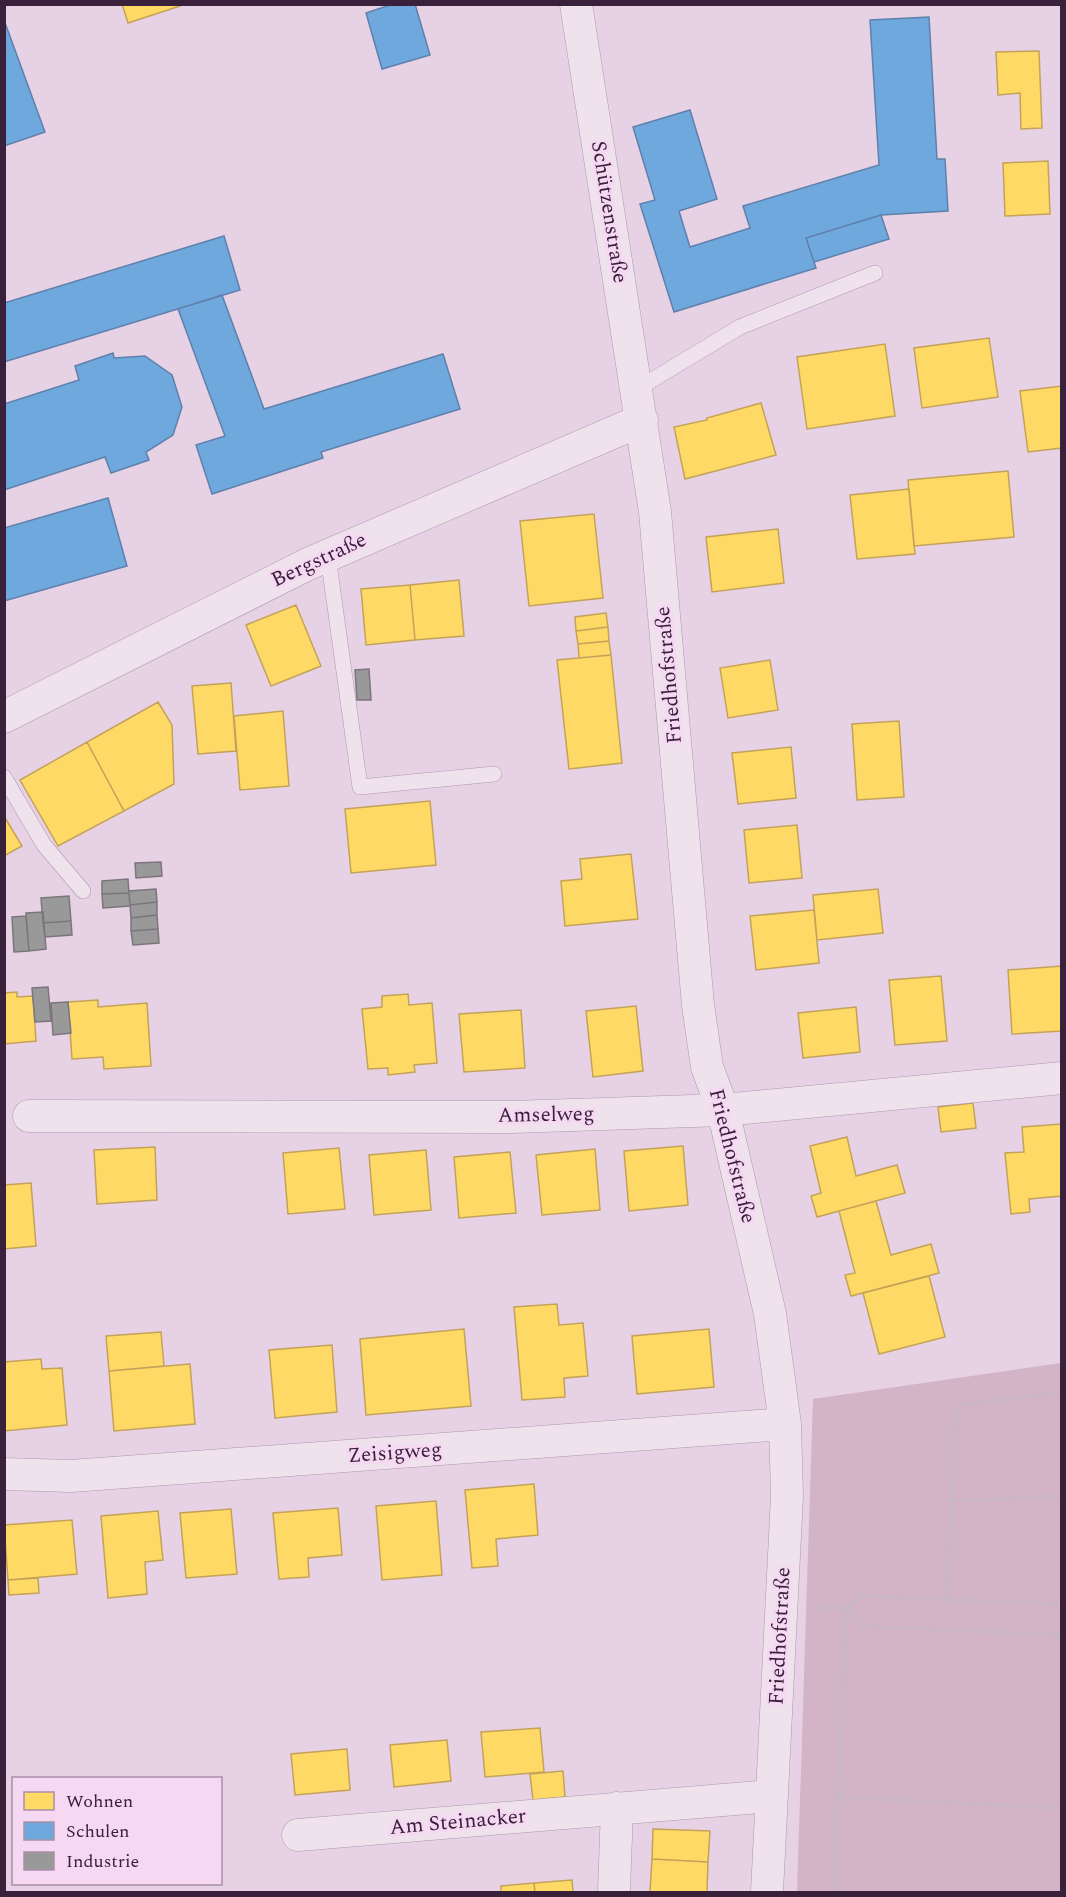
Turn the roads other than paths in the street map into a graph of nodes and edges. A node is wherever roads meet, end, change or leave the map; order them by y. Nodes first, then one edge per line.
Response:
1 (576, 4) edge
2 (875, 273) dead end
3 (637, 389) junction
4 (642, 420) junction
5 (327, 556) junction
6 (4, 717) edge
7 (494, 774) dead end
8 (4, 777) edge
9 (83, 891) dead end
10 (1062, 1078) edge
11 (723, 1110) junction
12 (29, 1116) dead end
13 (785, 1424) junction
14 (4, 1474) edge
15 (772, 1796) junction
16 (617, 1808) junction
17 (298, 1835) dead end
18 (614, 1893) edge
19 (767, 1893) edge

1 - 3 street, Schützenstraße
2 - 3 lane
3 - 4 street, Schützenstraße
4 - 5 street, Bergstraße
4 - 11 street, Friedhofstraße
5 - 6 street, Bergstraße
5 - 7 lane
8 - 9 lane
10 - 11 street, Amselweg
11 - 12 street, Amselweg
11 - 13 street, Friedhofstraße
13 - 14 street, Zeisigweg
13 - 15 street, Friedhofstraße
15 - 16 street, Am Steinacker
15 - 19 street, Friedhofstraße
16 - 17 street, Am Steinacker
16 - 18 street

